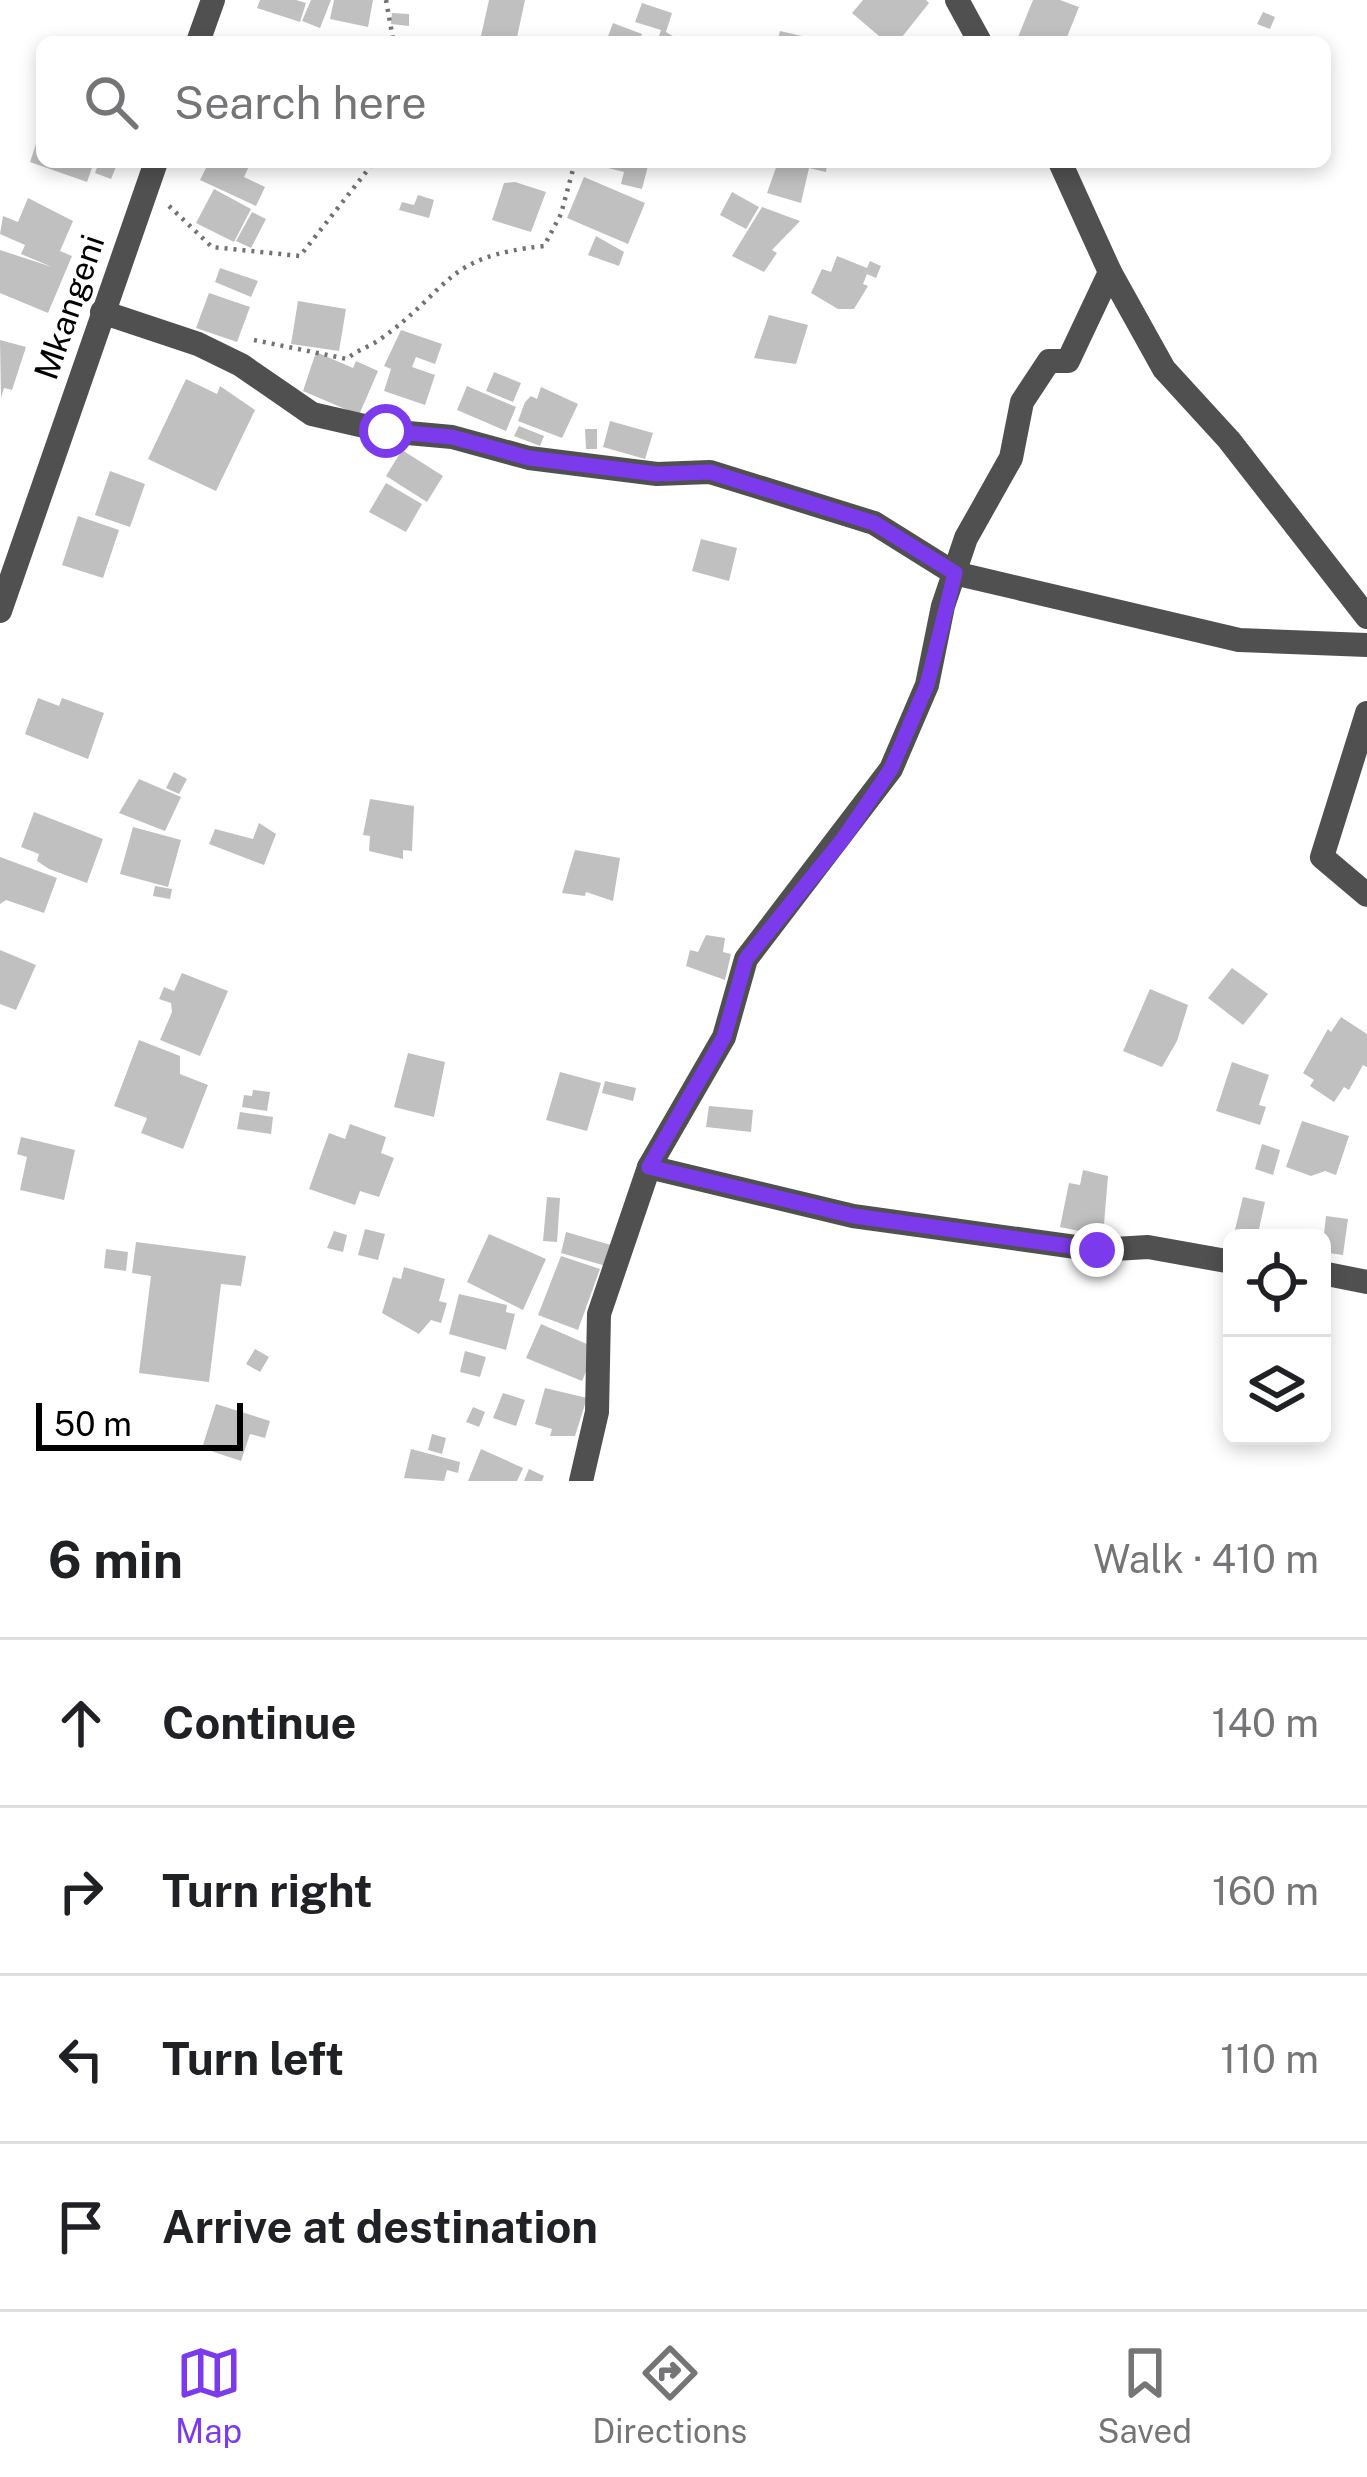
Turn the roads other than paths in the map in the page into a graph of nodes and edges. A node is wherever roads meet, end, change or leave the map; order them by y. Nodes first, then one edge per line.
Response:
1 (213, 0) edge
2 (957, 0) edge
3 (200, 36) edge
4 (977, 36) edge
5 (1063, 168) edge
6 (151, 174) edge
7 (1110, 272) junction
8 (102, 312) junction
9 (955, 573) junction
10 (0, 611) edge
11 (1367, 617) edge
12 (1367, 645) edge
13 (1367, 713) edge
14 (1367, 896) edge
15 (649, 1167) junction
16 (1223, 1260) edge
17 (1331, 1275) edge
18 (1367, 1282) edge
19 (581, 1481) edge

1 - 3 street
2 - 4 street
5 - 7 street
6 - 8 street, Mkangeni
7 - 9 street
7 - 11 street
8 - 9 street
8 - 10 street, Mkangeni
9 - 12 street
9 - 15 street
13 - 14 street
15 - 16 street
15 - 19 street
17 - 18 street

